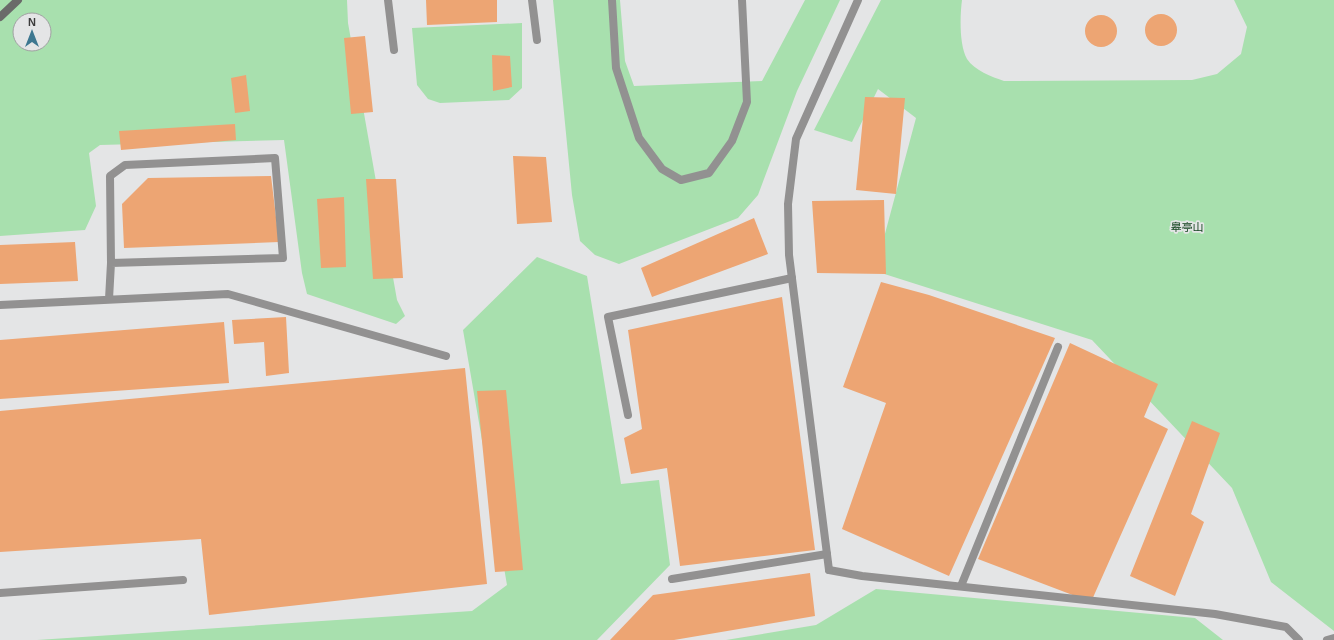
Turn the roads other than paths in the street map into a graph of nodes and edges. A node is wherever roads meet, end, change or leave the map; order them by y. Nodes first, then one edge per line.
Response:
1 (18, 0) edge
2 (388, 0) edge
3 (532, 0) edge
4 (612, 0) edge
5 (742, 0) edge
6 (858, 0) edge
7 (0, 17) edge
8 (537, 40) dead end
9 (394, 50) dead end
10 (111, 263) junction
11 (792, 278) junction
12 (109, 300) junction
13 (0, 304) edge
14 (1058, 347) dead end
15 (446, 356) dead end
16 (628, 415) dead end
17 (827, 554) junction
18 (672, 579) dead end
19 (183, 580) dead end
20 (961, 586) junction
21 (0, 593) edge
22 (1334, 638) edge
23 (1300, 640) edge
24 (1326, 640) edge

1 - 7 main road
2 - 9 street
3 - 8 street
4 - 5 street
6 - 11 street
10 - 10 street
10 - 12 street
11 - 16 street
11 - 17 street
12 - 13 street
12 - 15 street
14 - 20 street
17 - 18 street
17 - 20 street
19 - 21 street
20 - 23 street
22 - 24 street

